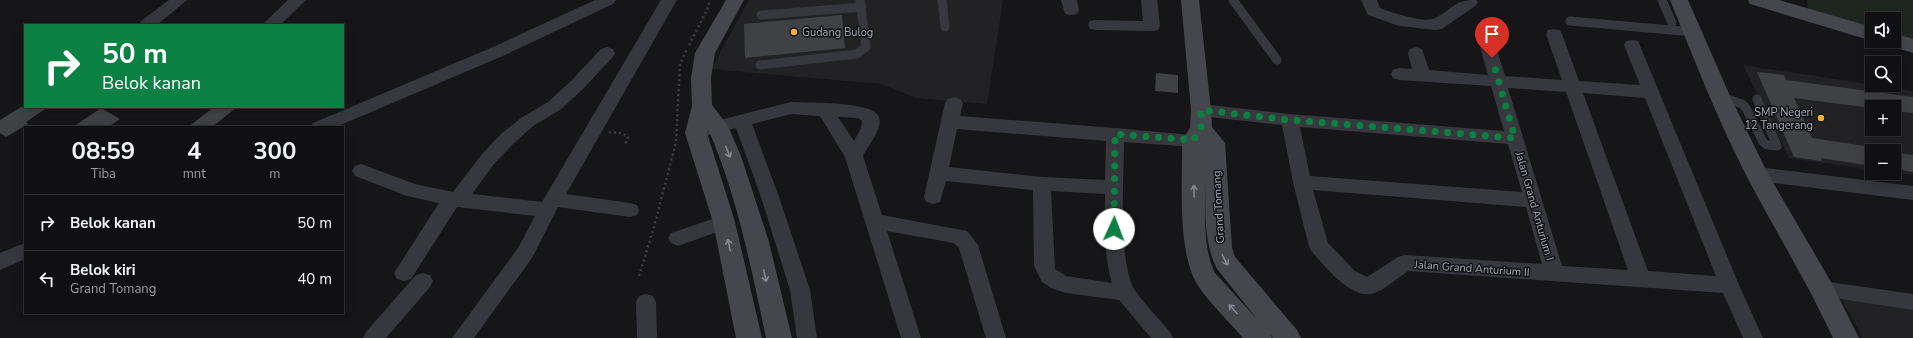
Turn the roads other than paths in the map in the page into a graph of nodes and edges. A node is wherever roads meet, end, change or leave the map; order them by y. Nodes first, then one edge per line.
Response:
1 (179, 0) edge
2 (298, 0) edge
3 (608, 0) edge
4 (668, 0) edge
5 (735, 0) edge
6 (942, 0) edge
7 (1148, 0) edge
8 (1190, 0) edge
9 (1234, 0) edge
10 (1369, 0) edge
11 (1662, 0) edge
12 (1679, 0) edge
13 (1757, 0) edge
14 (1470, 2) dead end
15 (861, 4) edge
16 (761, 15) dead end
17 (1570, 21) dead end
18 (1672, 23) dead end
19 (148, 24) edge
20 (271, 24) edge
21 (1096, 25) dead end
22 (945, 27) dead end
23 (1693, 32) junction
24 (1865, 32) edge
25 (1554, 34) dead end
26 (1901, 42) edge
27 (1632, 45) dead end
28 (1913, 46) edge
29 (1488, 47) dead end
30 (1416, 52) dead end
31 (607, 53) dead end
32 (1277, 60) dead end
33 (760, 65) dead end
34 (1399, 74) dead end
35 (1422, 76) junction
36 (1499, 81) junction
37 (1573, 86) junction
38 (1651, 92) junction
39 (1720, 96) junction
40 (1757, 99) dead end
41 (954, 103) dead end
42 (702, 106) junction
43 (825, 110) junction
44 (742, 120) junction
45 (1290, 120) junction
46 (950, 122) junction
47 (322, 126) edge
48 (717, 126) junction
49 (1202, 130) junction
50 (696, 133) junction
51 (1115, 134) junction
52 (1515, 138) junction
53 (854, 156) junction
54 (362, 171) dead end
55 (938, 173) junction
56 (1757, 174) junction
57 (1302, 182) junction
58 (1042, 184) junction
59 (1115, 187) junction
60 (1913, 193) edge
61 (933, 197) dead end
62 (455, 199) junction
63 (1533, 200) junction
64 (550, 204) junction
65 (630, 210) dead end
66 (874, 221) junction
67 (724, 222) junction
68 (783, 235) junction
69 (678, 238) dead end
70 (757, 242) junction
71 (24, 252) edge
72 (0, 262) edge
73 (404, 273) dead end
74 (1555, 274) junction
75 (1641, 279) junction
76 (424, 281) dead end
77 (1729, 285) junction
78 (1822, 289) junction
79 (1125, 292) junction
80 (646, 302) dead end
81 (1913, 302) edge
82 (373, 338) edge
83 (462, 338) edge
84 (647, 338) edge
85 (749, 338) edge
86 (778, 338) edge
87 (808, 338) edge
88 (911, 338) edge
89 (996, 338) edge
90 (1163, 338) edge
91 (1259, 338) edge
92 (1288, 338) edge
93 (1753, 338) edge
94 (1846, 338) edge

1 - 19 street
2 - 20 street
3 - 47 street
4 - 64 street
5 - 42 street
6 - 22 lane
7 - 21 street
8 - 49 street, Grand Tomang
9 - 32 lane
10 - 14 street
11 - 18 lane
12 - 23 street
13 - 24 street
15 - 16 lane
15 - 33 lane
17 - 23 lane
23 - 39 street
25 - 37 street
26 - 28 street
27 - 38 street
29 - 36 street, Jalan Grand Anturium I
30 - 35 street
31 - 62 street
34 - 35 street
35 - 36 street
36 - 37 street
36 - 52 street, Jalan Grand Anturium I
37 - 38 street
37 - 75 street
38 - 77 street
39 - 40 lane
39 - 56 street
41 - 46 street
42 - 48 street
42 - 50 street
43 - 44 street
43 - 53 street
43 - 53 street
44 - 48 street
44 - 68 street
45 - 49 street
45 - 52 street
45 - 57 street, Jalan Grand Anturium II
46 - 51 street
46 - 55 street
48 - 50 street
48 -> 70 street
49 - 51 street
91 -> 49 street, Grand Tomang
49 -> 92 street, Grand Tomang
50 - 67 street
51 - 59 street
52 - 63 street, Jalan Grand Anturium I
53 - 66 street
54 - 62 street
55 - 58 street
55 - 61 street
56 - 60 street
56 - 78 street
57 - 63 street
57 - 74 street, Jalan Grand Anturium II
58 - 59 street
58 - 79 street
59 - 79 street
62 - 64 street
62 - 73 street
63 - 74 street, Jalan Grand Anturium I
64 - 65 street
64 - 83 street
66 - 88 street
66 - 89 street
67 - 69 street
85 -> 67 street
68 - 70 street
68 - 87 street
70 -> 86 street
71 - 72 street
74 - 75 street, Jalan Grand Anturium II
75 - 77 street, Jalan Grand Anturium II
76 - 82 street
77 - 93 street
78 - 81 street
78 - 94 street
79 - 90 street
80 - 84 street

